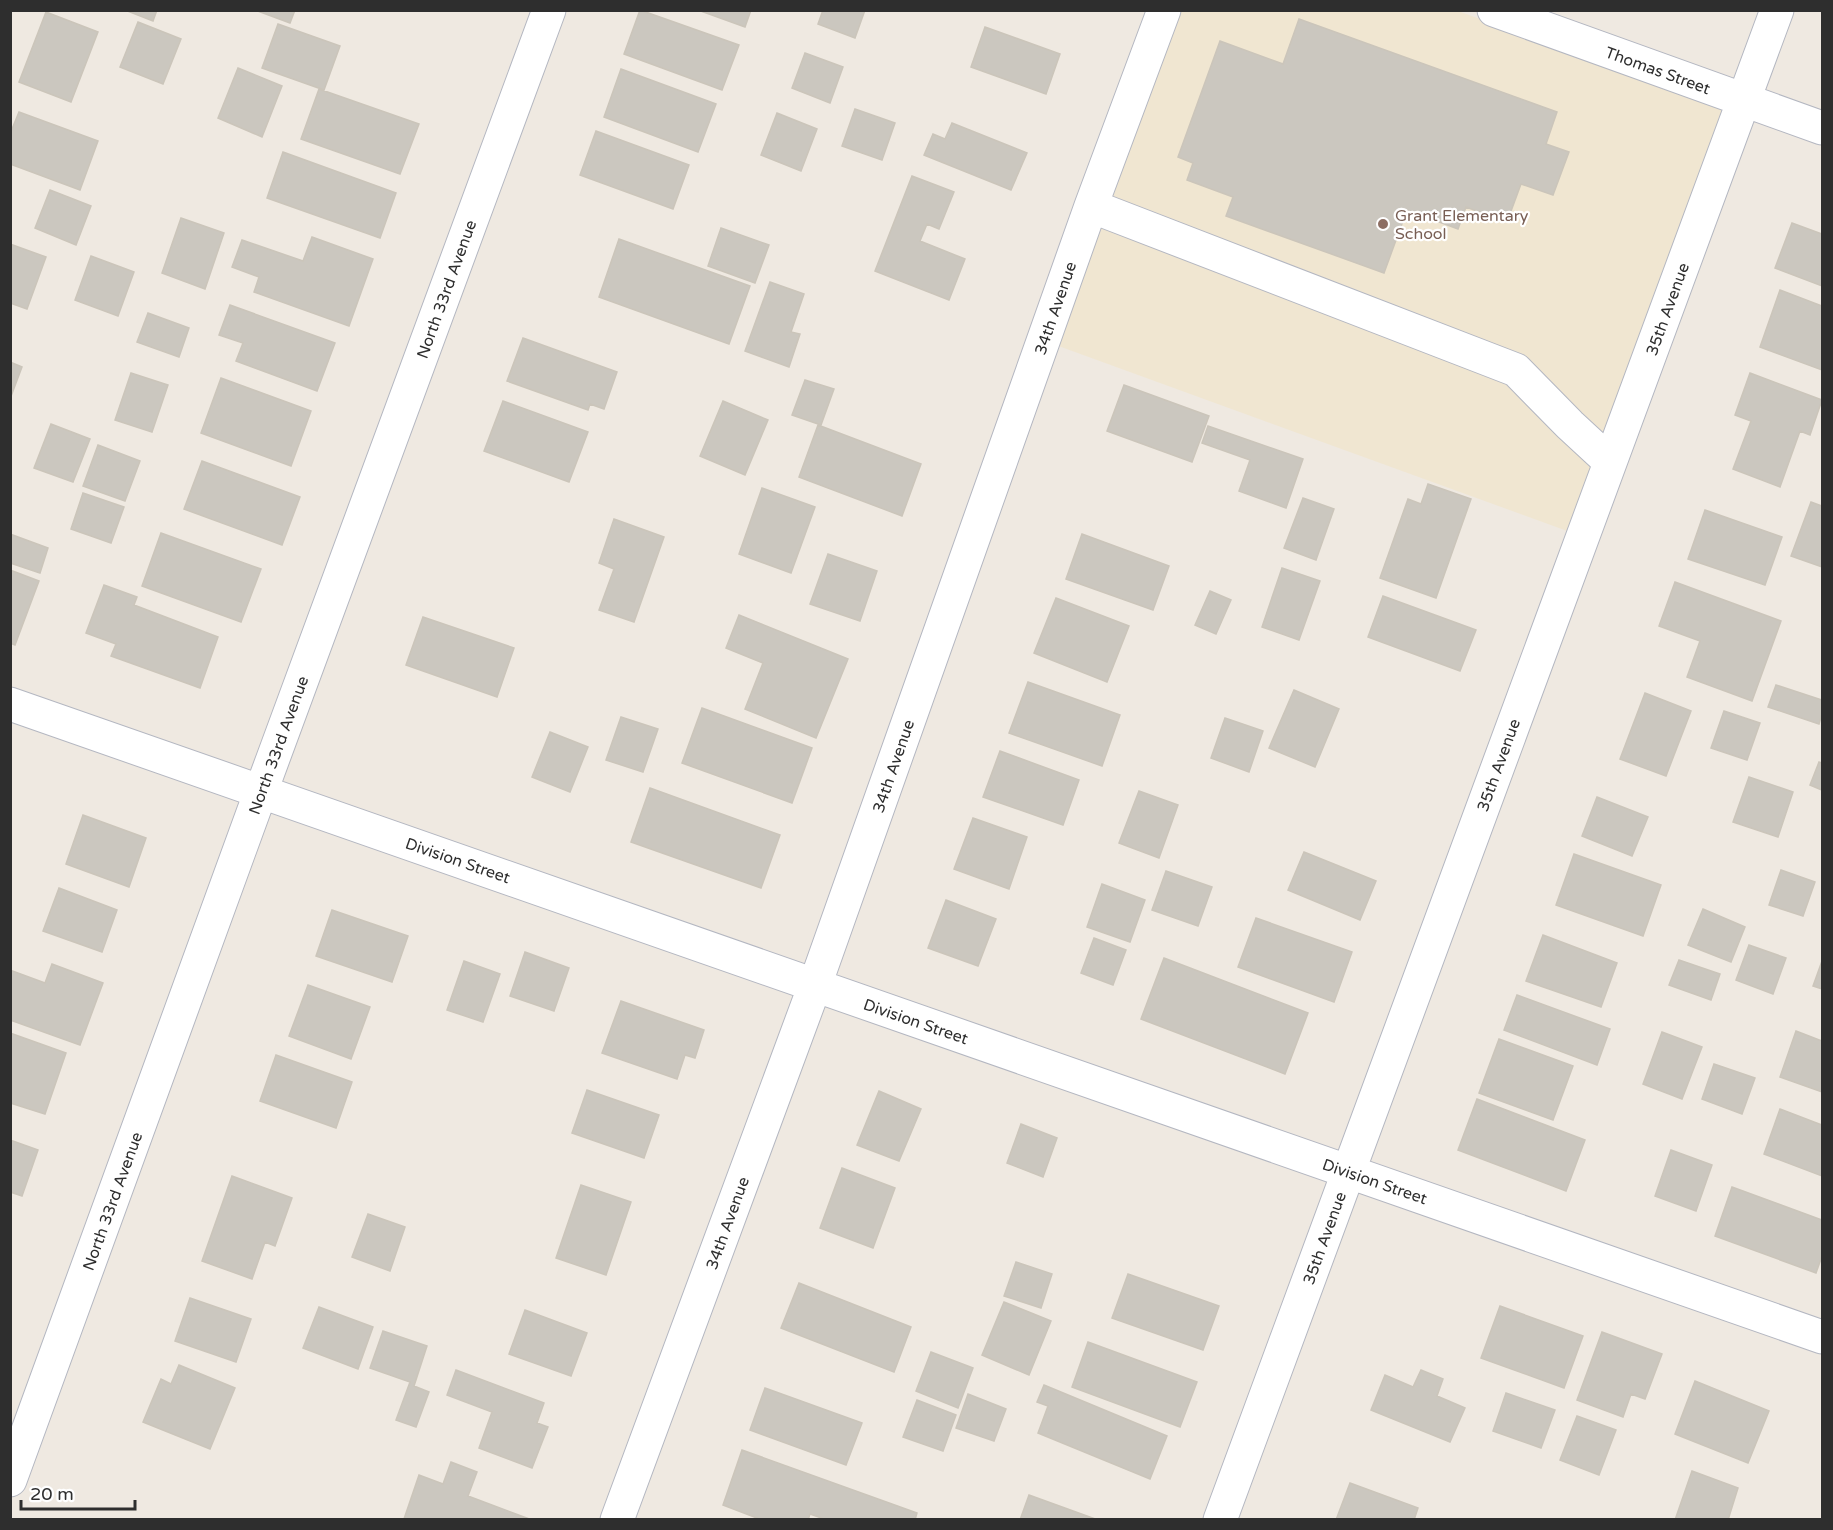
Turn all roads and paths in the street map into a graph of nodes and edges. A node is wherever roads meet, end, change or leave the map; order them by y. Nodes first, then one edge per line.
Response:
1 (549, 10) edge
2 (1164, 10) edge
3 (1494, 10) edge
4 (1777, 10) edge
5 (1743, 101) junction
6 (1822, 128) edge
7 (1091, 206) junction
8 (1610, 462) junction
9 (10, 704) edge
10 (261, 791) junction
11 (815, 985) junction
12 (1348, 1172) junction
13 (1822, 1337) edge
14 (10, 1480) edge
15 (617, 1520) edge
16 (1220, 1520) edge

1 - 10 street, North 33rd Avenue
2 - 7 street, 34th Avenue
3 - 5 street, Thomas Street
4 - 5 street, 35th Avenue
5 - 6 street, Thomas Street
5 - 8 street, 35th Avenue
7 - 8 street
7 - 11 street, 34th Avenue
8 - 12 street, 35th Avenue
9 - 10 street, Division Street
10 - 11 street, Division Street
10 - 14 street, North 33rd Avenue
11 - 12 street, Division Street
11 - 15 street, 34th Avenue
12 - 13 street, Division Street
12 - 16 street, 35th Avenue

